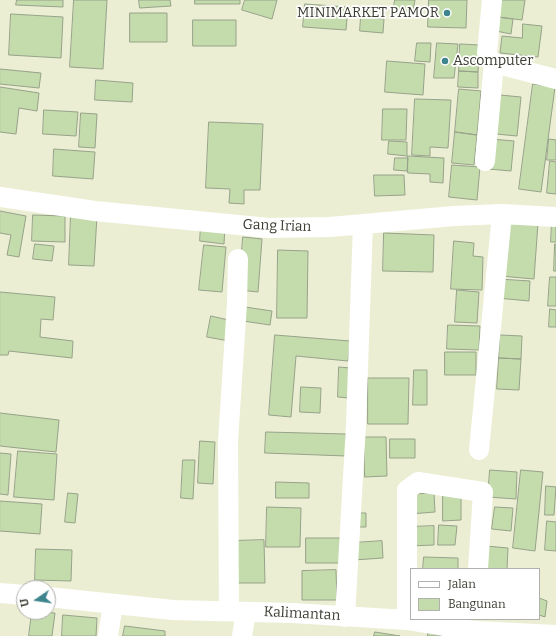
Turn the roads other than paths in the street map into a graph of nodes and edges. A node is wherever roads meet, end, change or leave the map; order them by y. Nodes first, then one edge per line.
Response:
1 (492, 0) edge
2 (494, 62) junction
3 (556, 79) edge
4 (485, 161) dead end
5 (0, 197) edge
6 (502, 214) junction
7 (556, 216) edge
8 (363, 224) junction
9 (238, 259) dead end
10 (479, 450) dead end
11 (412, 568) edge
12 (478, 568) edge
13 (0, 593) edge
14 (16, 594) edge
15 (56, 599) edge
16 (113, 604) junction
17 (237, 612) junction
18 (345, 616) junction
19 (475, 625) edge
20 (416, 626) edge
21 (496, 634) edge
22 (556, 635) edge
23 (108, 636) edge
24 (242, 636) edge

1 - 2 street
2 - 3 street
2 - 4 street
5 - 8 street, Gang Irian
6 - 7 street, Gang Irian
6 - 8 street, Gang Irian
6 - 10 street
8 - 18 street
9 - 17 street
11 - 12 street
13 - 14 street
15 - 16 street, Kalimantan
16 - 17 street, Kalimantan
16 - 23 street
17 - 18 street, Kalimantan
17 - 24 street
18 - 20 street, Kalimantan
19 - 20 street, Kalimantan
19 - 21 street, Kalimantan
21 - 22 street, Kalimantan

